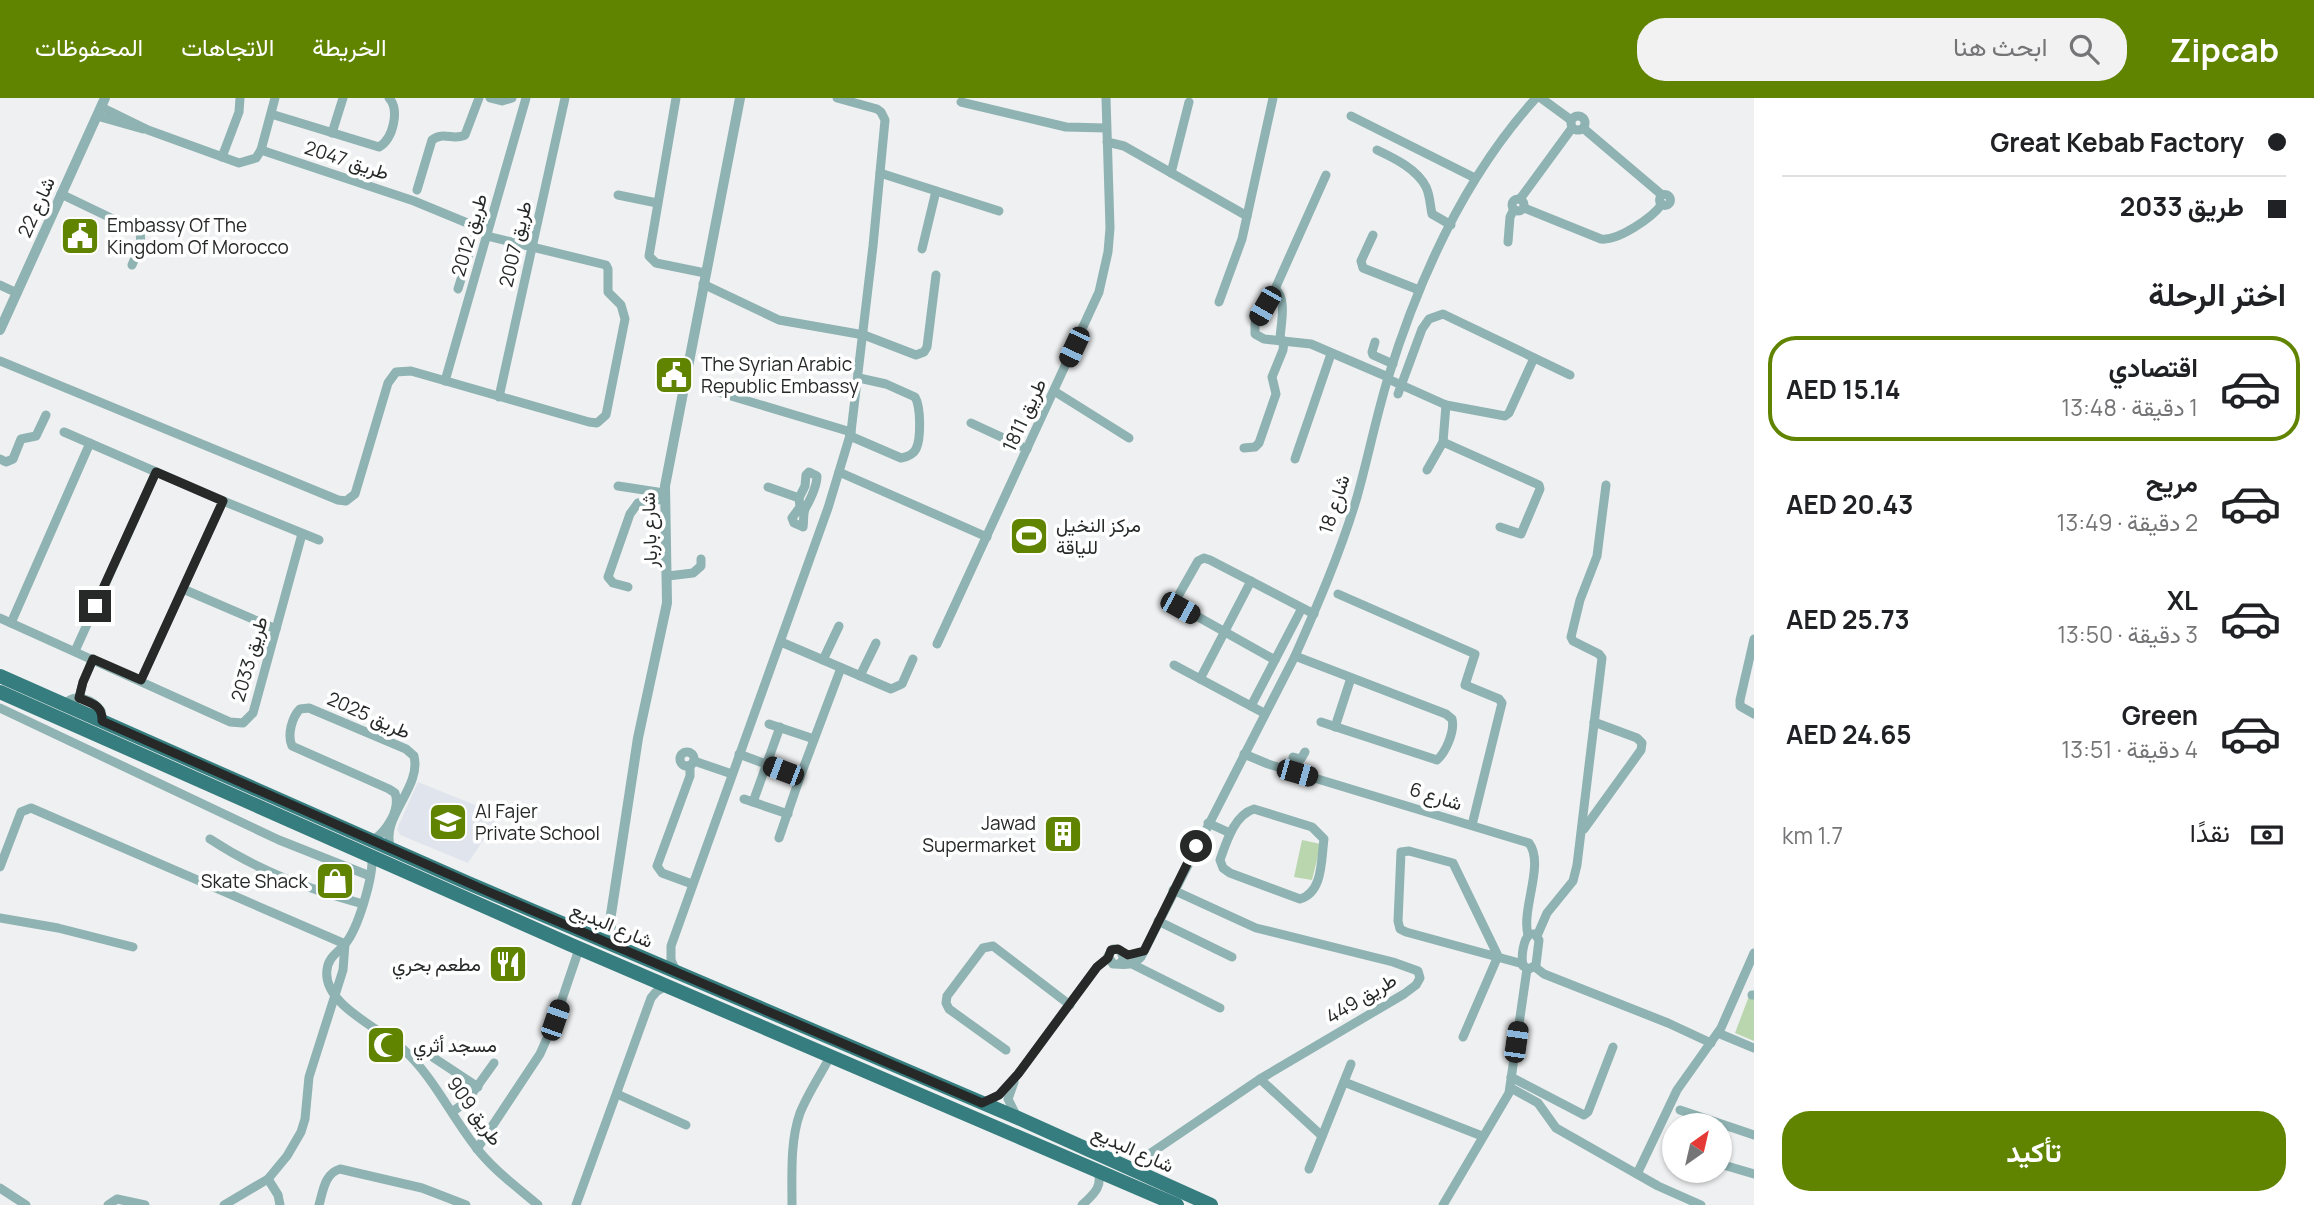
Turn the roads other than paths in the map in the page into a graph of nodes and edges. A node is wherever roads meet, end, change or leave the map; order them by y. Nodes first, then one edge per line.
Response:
1 (240, 98) edge
2 (275, 98) edge
3 (343, 98) edge
4 (389, 98) edge
5 (479, 98) edge
6 (490, 98) edge
7 (512, 98) edge
8 (526, 98) edge
9 (565, 98) edge
10 (676, 98) edge
11 (740, 98) edge
12 (837, 98) edge
13 (1106, 98) edge
14 (1273, 98) edge
15 (1538, 98) edge
16 (1551, 98) edge
17 (961, 102) dead end
18 (1189, 102) dead end
19 (101, 107) edge
20 (271, 114) junction
21 (1351, 116) dead end
22 (1573, 122) junction
23 (1106, 128) junction
24 (332, 133) junction
25 (1107, 142) junction
26 (261, 150) junction
27 (1377, 150) dead end
28 (222, 157) junction
29 (880, 173) junction
30 (1171, 173) junction
31 (1326, 175) dead end
32 (1475, 178) junction
33 (417, 190) dead end
34 (936, 191) junction
35 (61, 194) junction
36 (618, 195) dead end
37 (657, 203) junction
38 (1519, 206) junction
39 (999, 211) dead end
40 (1247, 216) junction
41 (1451, 225) junction
42 (487, 236) junction
43 (1373, 236) dead end
44 (1508, 242) dead end
45 (533, 247) junction
46 (922, 249) dead end
47 (132, 265) dead end
48 (936, 275) dead end
49 (704, 278) junction
50 (0, 285) edge
51 (458, 289) dead end
52 (1275, 289) junction
53 (1419, 290) junction
54 (17, 293) junction
55 (1219, 302) dead end
56 (0, 330) edge
57 (864, 335) junction
58 (1282, 341) junction
59 (1375, 342) dead end
60 (1331, 354) junction
61 (1534, 358) junction
62 (0, 361) edge
63 (1393, 364) junction
64 (1570, 375) dead end
65 (859, 378) junction
66 (1388, 378) junction
67 (445, 381) junction
68 (708, 389) dead end
69 (1400, 390) junction
70 (1054, 391) junction
71 (499, 397) junction
72 (1446, 405) junction
73 (46, 415) dead end
74 (971, 423) dead end
75 (64, 432) dead end
76 (851, 434) junction
77 (1129, 438) dead end
78 (1443, 442) junction
79 (90, 443) junction
80 (1244, 448) dead end
81 (1027, 449) junction
82 (1295, 459) dead end
83 (0, 460) edge
84 (1427, 470) dead end
85 (156, 472) junction
86 (839, 472) junction
87 (1606, 485) dead end
88 (618, 486) dead end
89 (767, 487) dead end
90 (664, 496) junction
91 (799, 498) junction
92 (223, 501) junction
93 (811, 502) junction
94 (828, 508) junction
95 (802, 510) junction
96 (1500, 527) dead end
97 (807, 528) dead end
98 (302, 534) junction
99 (987, 537) junction
100 (320, 540) dead end
101 (701, 559) dead end
102 (668, 576) junction
103 (1251, 581) junction
104 (628, 587) dead end
105 (183, 589) junction
106 (1338, 594) dead end
107 (1302, 608) junction
108 (1314, 614) junction
109 (0, 618) edge
110 (11, 623) junction
111 (839, 626) dead end
112 (276, 629) junction
113 (1224, 633) junction
114 (1754, 639) edge
115 (781, 642) junction
116 (876, 642) dead end
117 (937, 644) dead end
118 (75, 651) junction
119 (1295, 656) junction
120 (93, 659) junction
121 (913, 659) dead end
122 (823, 660) junction
123 (1275, 660) junction
124 (1174, 665) dead end
125 (841, 668) junction
126 (0, 676) edge
127 (860, 676) junction
128 (1351, 678) junction
129 (1200, 679) junction
130 (141, 680) junction
131 (0, 692) edge
132 (79, 698) junction
133 (65, 704) junction
134 (1251, 706) junction
135 (0, 708) edge
136 (1264, 713) junction
137 (1754, 714) edge
138 (102, 721) junction
139 (1321, 722) dead end
140 (1594, 722) junction
141 (769, 724) dead end
142 (780, 727) junction
143 (1335, 727) junction
144 (814, 739) junction
145 (739, 754) junction
146 (1244, 754) junction
147 (1300, 756) dead end
148 (766, 764) junction
149 (1297, 773) junction
150 (732, 774) junction
151 (800, 777) junction
152 (409, 786) junction
153 (390, 789) junction
154 (788, 814) junction
155 (1208, 823) junction
156 (1472, 825) junction
157 (1583, 830) junction
158 (1230, 833) junction
159 (779, 838) dead end
160 (210, 839) dead end
161 (372, 841) junction
162 (391, 849) junction
163 (372, 858) junction
164 (0, 867) edge
165 (370, 876) junction
166 (692, 884) junction
167 (1173, 890) junction
168 (363, 904) junction
169 (0, 918) edge
170 (610, 921) junction
171 (1158, 921) junction
172 (1533, 935) junction
173 (593, 937) junction
174 (345, 944) junction
175 (671, 946) junction
176 (133, 947) dead end
177 (579, 948) junction
178 (618, 948) junction
179 (1144, 951) junction
180 (1524, 952) junction
181 (1754, 953) edge
182 (1123, 954) junction
183 (1537, 954) junction
184 (1498, 956) junction
185 (1232, 957) dead end
186 (653, 962) junction
187 (1113, 962) junction
188 (1132, 964) junction
189 (1528, 967) junction
190 (677, 973) junction
191 (639, 975) junction
192 (666, 986) junction
193 (334, 995) junction
194 (651, 998) junction
195 (721, 1000) junction
196 (1070, 1005) junction
197 (1220, 1008) dead end
198 (1718, 1033) junction
199 (1463, 1037) dead end
200 (1711, 1043) junction
201 (1613, 1047) dead end
202 (1754, 1048) edge
203 (1006, 1050) dead end
204 (831, 1055) junction
205 (433, 1058) dead end
206 (494, 1063) dead end
207 (1351, 1064) dead end
208 (1018, 1074) junction
209 (1511, 1077) junction
210 (1260, 1079) junction
211 (1344, 1082) junction
212 (478, 1087) junction
213 (1511, 1088) junction
214 (617, 1094) junction
215 (982, 1103) junction
216 (1680, 1110) dead end
217 (452, 1112) junction
218 (1018, 1118) junction
219 (686, 1125) dead end
220 (1754, 1135) edge
221 (1322, 1136) junction
222 (1482, 1136) junction
223 (477, 1149) junction
224 (1309, 1168) dead end
225 (1732, 1168) edge
226 (1097, 1169) junction
227 (1135, 1170) junction
228 (1637, 1174) junction
229 (1754, 1174) edge
230 (268, 1179) junction
231 (0, 1188) edge
232 (26, 1205) edge
233 (108, 1205) edge
234 (145, 1205) edge
235 (224, 1205) edge
236 (280, 1205) edge
237 (319, 1205) edge
238 (466, 1205) edge
239 (538, 1205) edge
240 (576, 1205) edge
241 (792, 1205) edge
242 (1082, 1205) edge
243 (1177, 1205) edge
244 (1211, 1205) edge
245 (1443, 1205) edge
246 (1701, 1205) edge

1 - 28 street
2 - 20 street
3 - 24 street
4 - 24 street
5 - 33 street
6 - 7 street
8 - 42 street, طريق 2012
9 - 45 street, طريق 2007
10 - 37 street
11 - 49 street, شارع باربار
12 - 29 street
13 - 23 street, طريق 1811
14 - 40 street
15 - 22 street
15 - 32 street, شارع 18
16 - 22 street
17 - 23 street
18 - 30 street
19 - 28 street
19 - 35 street, شارع 22
20 - 24 street
20 - 26 street
21 - 32 street
22 - 38 street
22 - 38 street
23 - 25 street, طريق 1811
25 - 30 street
25 - 70 street, طريق 1811
26 - 28 street
26 - 51 street, طريق 2047
27 - 41 street
29 - 34 street
29 - 57 street
30 - 40 street
31 - 52 street
32 - 41 street, شارع 18
34 - 39 street
34 - 46 street
35 - 47 street
35 - 54 street, شارع 22
36 - 37 street
37 - 49 street
38 - 44 street
40 - 55 street
41 - 53 street, شارع 18
42 - 45 street
42 - 67 street, طريق 2012
43 - 53 street
45 - 71 street, طريق 2007
45 - 71 street
48 - 57 street
49 - 57 street
49 - 90 street, شارع باربار
50 - 54 street
52 - 58 street
52 - 58 street
53 - 63 street, شارع 18
54 - 56 street, شارع 22
57 - 65 street
58 - 60 street
58 - 80 street
59 - 63 street
60 - 66 street
60 - 82 street
61 - 64 street
61 - 69 street
61 - 72 street
62 - 67 street
63 - 66 street, شارع 18
65 - 76 street
65 - 76 street
66 - 69 street
66 - 108 street, شارع 18
67 - 71 street
68 - 76 street
69 - 72 street
70 - 77 street
70 - 81 street, طريق 1811
72 - 78 street
73 - 83 street
74 - 81 street
75 - 79 street
76 - 86 street
78 - 84 street
78 - 96 street
79 - 85 street
79 - 110 street
81 - 99 street, طريق 1811
85 - 92 street
85 - 118 street
86 - 94 street
86 - 99 street
87 - 140 street
88 - 90 street
89 - 91 street
90 - 102 street, شارع باربار
90 - 104 street
91 - 93 street
91 - 95 street
92 - 98 street
92 - 105 street
93 - 94 street
93 - 95 street
94 - 115 street
95 - 97 street
98 - 100 street
98 - 112 street, طريق 2033
99 - 117 street, طريق 1811
101 - 102 street
102 - 170 street, شارع باربار
103 - 107 street
103 - 113 street
103 - 113 street
105 - 112 street
105 - 130 street
106 - 156 street
107 - 108 street
107 - 123 street
108 - 119 street, شارع 18
109 - 110 street, طريق 2033
110 - 118 street, طريق 2033
111 - 122 street
112 - 130 street, طريق 2033
113 - 123 street
113 - 129 street
114 - 137 street
115 - 122 street
115 - 145 street
116 - 127 street
118 - 120 street, طريق 2033
119 - 128 street
119 - 136 street, شارع 18
120 - 130 street, طريق 2033
120 - 132 street
121 - 127 street
122 - 125 street
123 - 134 street
124 - 129 street
125 - 127 street
125 - 144 street
126 - 133 main road, شارع البديع
128 - 143 street
128 - 143 street
129 - 134 street
131 - 163 main road, شارع البديع
132 - 133 street
132 - 138 street
133 - 138 main road, شارع البديع
134 - 136 street
135 - 165 street
136 - 146 street, شارع 18
138 - 161 main road, شارع البديع
139 - 143 street
140 - 157 street
140 - 157 street
141 - 142 street
142 - 144 street
142 - 148 street
144 - 151 street
145 - 148 street
145 - 150 street
146 - 149 street, شارع 6
146 - 155 street, شارع 18
147 - 149 street
148 - 151 street
148 - 154 street
149 - 156 street, شارع 6
150 - 166 street
150 - 166 street
151 - 154 street
152 - 153 street
152 - 153 street, طريق 2025
152 - 162 street, طريق 2025
153 - 161 street
154 - 159 street
155 - 158 street
155 - 167 street, شارع 18
156 - 172 street, شارع 6
157 - 172 street
158 - 158 street
160 - 168 street
161 - 162 main road, شارع البديع
162 - 173 main road, شارع البديع
163 - 165 street
163 - 177 main road, شارع البديع
164 - 174 street
165 - 168 street
166 - 175 street
167 - 171 street, شارع 18
167 - 210 street, طريق 449
168 - 174 street
169 - 176 street
170 - 173 street
170 - 178 street, شارع باربار
171 - 179 street, شارع 18
171 - 185 street
172 - 180 street
172 - 183 street
173 - 178 main road, شارع البديع
174 - 193 street
174 - 193 street, طريق 909
175 - 186 street
175 - 190 street
177 - 191 main road, شارع البديع
177 - 223 street
178 - 186 main road, شارع البديع
179 - 182 street
179 - 188 street, شارع 18
180 - 183 street
180 - 189 street
181 - 198 street
182 - 187 street
182 - 187 street
183 - 189 street
184 - 184 street
184 - 189 street
184 - 199 street
186 - 190 main road, شارع البديع
187 - 188 street
187 - 196 street
188 - 197 street
189 - 200 street
189 - 209 street
190 - 195 main road, شارع البديع
191 - 192 main road, شارع البديع
191 - 194 street
192 - 194 street
192 - 195 main road, شارع البديع
193 - 217 street, طريق 909
193 - 230 street
194 - 214 street
195 - 204 main road, شارع البديع
195 - 215 main road, شارع البديع
196 - 203 street
196 - 208 street
198 - 200 street
198 - 202 street
200 - 228 street
201 - 209 street
204 - 226 main road, شارع البديع
204 - 241 street
205 - 212 street
206 - 212 street
207 - 211 street
208 - 215 street
208 - 218 street
209 - 213 street
210 - 221 street
210 - 227 street, طريق 449
211 - 221 street
211 - 222 street
212 - 217 street
213 - 222 street
213 - 228 street
214 - 219 street
214 - 240 street
215 - 218 main road, شارع البديع
216 - 220 street
217 - 223 street, طريق 909
218 - 227 main road, شارع البديع
221 - 224 street
222 - 245 street
223 - 239 street, طريق 909
225 - 229 street
226 - 242 street
226 - 243 main road, شارع البديع
227 - 244 main road, شارع البديع
228 - 246 street
230 - 235 street
230 - 236 street
231 - 232 street
233 - 234 street
237 - 238 street

